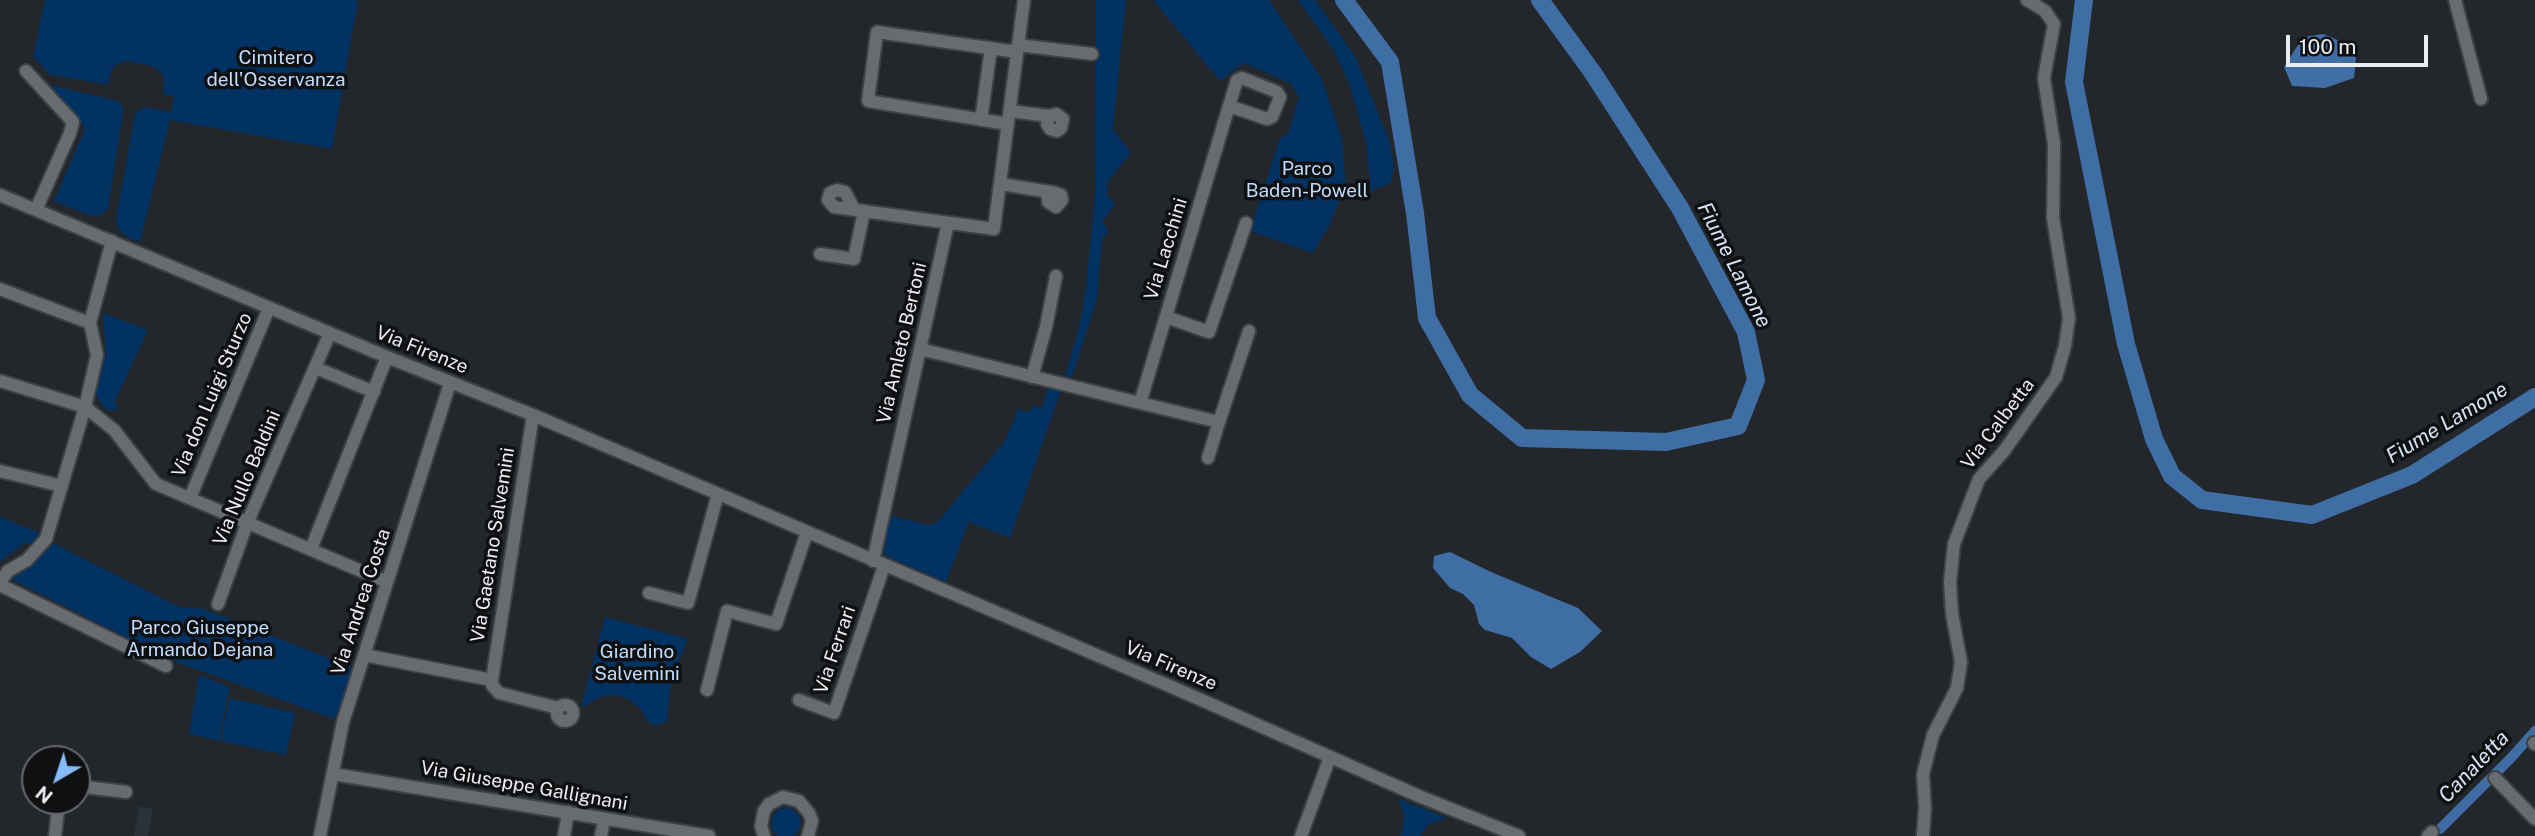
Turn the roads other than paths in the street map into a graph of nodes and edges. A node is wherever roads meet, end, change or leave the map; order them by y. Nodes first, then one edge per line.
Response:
1 (1024, 0) edge
2 (2027, 0) edge
3 (2455, 0) edge
4 (991, 48) junction
5 (1017, 48) junction
6 (1092, 54) dead end
7 (26, 71) dead end
8 (2481, 99) dead end
9 (1229, 106) dead end
10 (1049, 116) dead end
11 (1009, 118) junction
12 (981, 120) junction
13 (1001, 184) junction
14 (1052, 193) dead end
15 (0, 195) edge
16 (36, 210) junction
17 (948, 223) junction
18 (1246, 223) dead end
19 (112, 241) junction
20 (820, 254) dead end
21 (1056, 276) dead end
22 (0, 289) edge
23 (269, 307) junction
24 (1166, 317) junction
25 (90, 323) junction
26 (1250, 331) dead end
27 (330, 333) junction
28 (920, 349) junction
29 (387, 357) junction
30 (316, 368) junction
31 (1032, 377) junction
32 (0, 381) edge
33 (450, 383) junction
34 (374, 392) junction
35 (1140, 403) junction
36 (85, 407) junction
37 (533, 415) junction
38 (1219, 422) junction
39 (1208, 458) dead end
40 (0, 471) edge
41 (62, 486) junction
42 (718, 495) junction
43 (190, 498) junction
44 (248, 522) junction
45 (807, 532) junction
46 (311, 549) junction
47 (879, 563) junction
48 (387, 582) junction
49 (0, 583) edge
50 (649, 593) dead end
51 (218, 604) dead end
52 (364, 655) junction
53 (166, 666) dead end
54 (492, 680) junction
55 (707, 690) dead end
56 (799, 700) dead end
57 (558, 708) dead end
58 (1331, 757) junction
59 (333, 774) junction
60 (2495, 778) dead end
61 (91, 788) edge
62 (126, 792) dead end
63 (568, 812) junction
64 (57, 815) edge
65 (2535, 819) edge
66 (604, 820) junction
67 (762, 835) edge
68 (55, 836) edge
69 (320, 836) edge
70 (564, 836) edge
71 (601, 836) edge
72 (709, 836) edge
73 (808, 836) edge
74 (1301, 836) edge
75 (1519, 836) edge
76 (1923, 836) edge

1 - 5 street
2 - 76 street, Via Calbetta
3 - 8 street
4 - 5 street
4 - 12 street
4 - 12 street
5 - 6 street
5 - 11 street
7 - 16 street
9 - 24 street, Via Lacchini
10 - 11 street
11 - 12 street
11 - 13 street
13 - 14 street
13 - 17 street
15 - 16 street, Via Firenze
16 - 19 street, Via Firenze
17 - 20 street
17 - 28 street, Via Amleto Bertoni
18 - 24 street
19 - 23 street, Via Firenze
19 - 25 street
21 - 31 street
22 - 25 street
23 - 27 street, Via Firenze
23 - 43 street, Via don Luigi Sturzo
24 - 35 street, Via Lacchini
25 - 36 street
26 - 38 street
27 - 29 street, Via Firenze
27 - 30 street, Via Nullo Baldini
28 - 31 street
28 - 47 street, Via Amleto Bertoni
29 - 33 street, Via Firenze
29 - 34 street
30 - 34 street
30 - 44 street, Via Nullo Baldini
31 - 35 street
32 - 36 street
33 - 37 street, Via Firenze
33 - 48 street, Via Andrea Costa
34 - 46 street
35 - 38 street
36 - 41 street
36 - 43 street
37 - 42 street, Via Firenze
37 - 54 street, Via Gaetano Salvemini
38 - 39 street
40 - 41 street
41 - 49 street
42 - 45 street, Via Firenze
42 - 50 street
43 - 44 street
44 - 46 street
44 - 51 street, Via Nullo Baldini
45 - 47 street, Via Firenze
45 - 55 street
46 - 48 street
47 - 56 street, Via Ferrari
47 - 58 street, Via Firenze
48 - 52 street, Via Andrea Costa
49 - 53 street
52 - 54 street
52 - 59 street, Via Andrea Costa
54 - 57 street
58 - 74 street
58 - 75 street, Via Firenze
59 - 63 street, Via Giuseppe Gallignani
59 - 69 street, Via Andrea Costa
60 - 65 street
61 - 62 street
63 - 66 street, Via Giuseppe Gallignani
63 - 70 street
64 - 68 street
66 - 71 street
66 - 72 street, Via Giuseppe Gallignani
67 - 73 street

